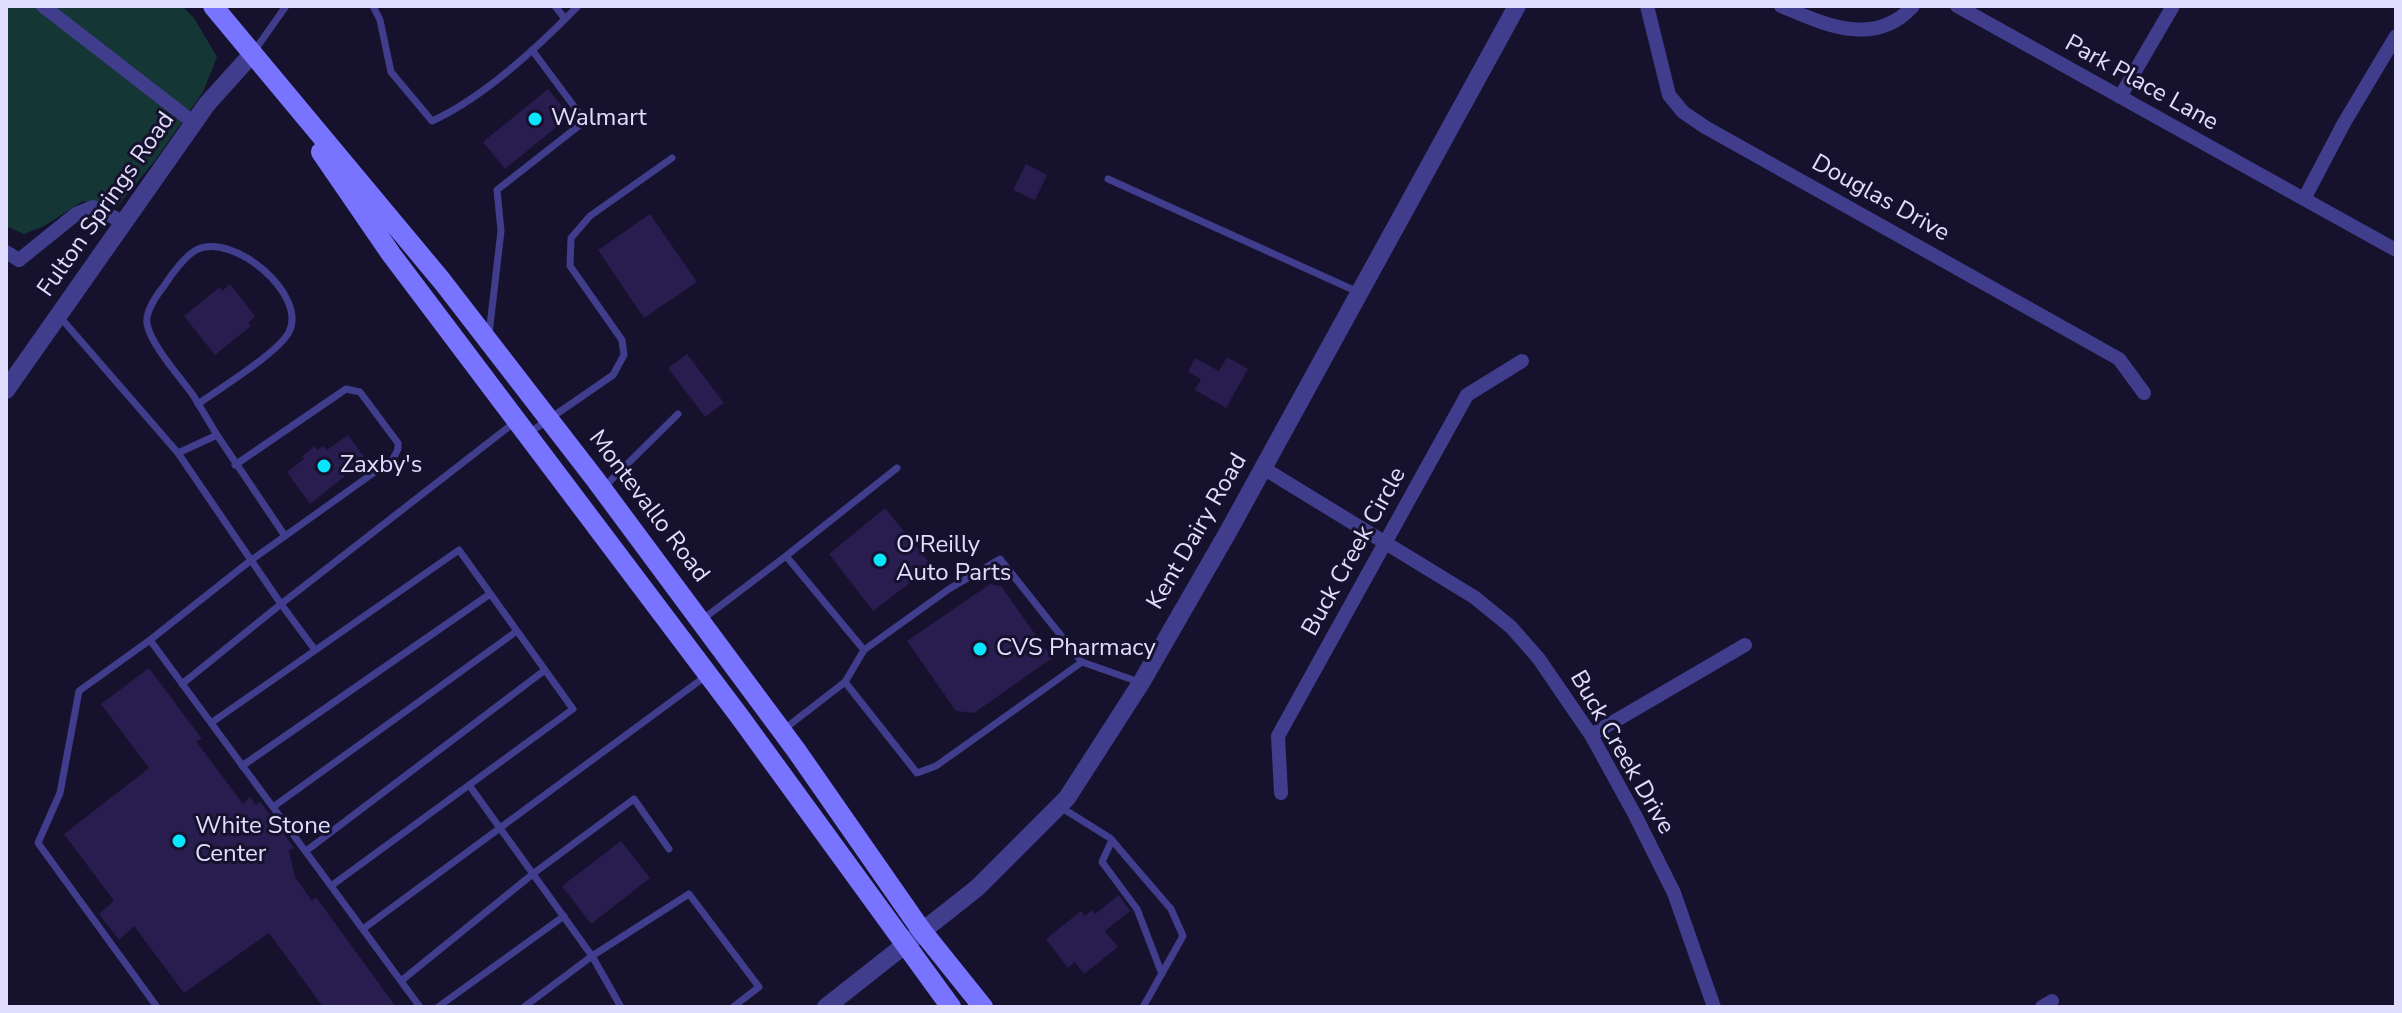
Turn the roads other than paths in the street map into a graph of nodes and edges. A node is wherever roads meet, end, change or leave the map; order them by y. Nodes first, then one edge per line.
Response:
1 (43, 6) edge
2 (213, 6) edge
3 (286, 6) edge
4 (373, 6) edge
5 (555, 6) edge
6 (578, 6) edge
7 (1517, 6) edge
8 (1647, 6) edge
9 (1781, 6) edge
10 (1913, 6) edge
11 (1957, 6) edge
12 (2173, 6) edge
13 (565, 19) junction
14 (2396, 36) edge
15 (532, 50) junction
16 (253, 53) junction
17 (2120, 97) junction
18 (194, 123) junction
19 (672, 158) dead end
20 (1108, 179) dead end
21 (2304, 199) junction
22 (123, 222) junction
23 (2396, 250) edge
24 (6, 252) edge
25 (1358, 292) junction
26 (58, 314) junction
27 (488, 340) junction
28 (1522, 361) dead end
29 (6, 390) edge
30 (2144, 393) dead end
31 (198, 404) junction
32 (678, 414) dead end
33 (548, 418) junction
34 (522, 428) junction
35 (217, 435) junction
36 (178, 453) junction
37 (235, 465) junction
38 (897, 468) dead end
39 (1263, 468) junction
40 (603, 489) junction
41 (285, 536) junction
42 (1386, 542) junction
43 (786, 556) junction
44 (250, 561) junction
45 (490, 594) junction
46 (281, 604) junction
47 (701, 620) junction
48 (517, 631) junction
49 (150, 640) junction
50 (1745, 645) dead end
51 (315, 650) junction
52 (864, 650) junction
53 (1082, 662) junction
54 (545, 670) junction
55 (708, 674) junction
56 (845, 682) junction
57 (1141, 683) junction
58 (182, 684) junction
59 (211, 723) junction
60 (782, 730) junction
61 (1591, 735) junction
62 (242, 766) junction
63 (469, 785) junction
64 (1281, 793) dead end
65 (1059, 806) junction
66 (273, 807) junction
67 (500, 828) junction
68 (1112, 840) junction
69 (669, 849) dead end
70 (306, 851) junction
71 (534, 873) junction
72 (331, 886) junction
73 (564, 916) junction
74 (363, 929) junction
75 (922, 931) junction
76 (906, 944) junction
77 (592, 956) junction
78 (1162, 974) junction
79 (401, 981) junction
80 (157, 1007) edge
81 (420, 1007) edge
82 (438, 1007) edge
83 (524, 1007) edge
84 (621, 1007) edge
85 (733, 1007) edge
86 (826, 1007) edge
87 (951, 1007) edge
88 (983, 1007) edge
89 (1143, 1007) edge
90 (1714, 1007) edge

1 - 18 street
2 - 16 main road, Montevallo Road
3 - 16 lane
4 - 15 lane
5 - 13 lane
6 - 13 lane
7 - 25 street, Kent Dairy Road
8 - 30 street, Douglas Drive
9 - 10 street
11 - 17 street, Park Place Lane
12 - 17 street
13 - 15 lane
14 - 21 street
15 - 27 lane
16 - 18 street, Fulton Springs Road
16 - 27 main road, Montevallo Road
16 - 34 main road, Montevallo Road
17 - 21 street, Park Place Lane
18 - 22 street, Fulton Springs Road
19 - 33 lane
20 - 25 lane
21 - 23 street, Park Place Lane
22 - 24 street
22 - 26 street, Fulton Springs Road
25 - 39 street, Kent Dairy Road
26 - 29 street, Fulton Springs Road
26 - 36 lane
27 - 33 main road, Montevallo Road
28 - 42 street, Buck Creek Circle
31 - 31 lane
31 - 35 lane
32 - 40 lane
33 - 34 lane
33 - 40 main road, Montevallo Road
34 - 46 lane
34 - 55 main road, Montevallo Road
35 - 36 lane
35 - 37 lane
36 - 44 lane
37 - 41 lane
37 - 41 lane
38 - 43 lane
39 - 42 street, Buck Creek Drive
39 - 57 street, Kent Dairy Road
40 - 47 main road, Montevallo Road
41 - 44 lane
42 - 61 street, Buck Creek Drive
42 - 64 street, Buck Creek Circle
43 - 47 lane
43 - 52 lane
44 - 46 lane
44 - 49 lane
45 - 48 lane
45 - 51 lane
45 - 62 lane
46 - 51 lane
46 - 58 lane
47 - 60 main road, Montevallo Road
48 - 54 lane
48 - 66 lane
49 - 58 lane
49 - 80 lane
50 - 61 street
51 - 59 lane
52 - 53 lane
52 - 56 lane
53 - 56 lane
53 - 57 lane
54 - 63 lane
54 - 70 lane
55 - 67 lane
55 - 76 main road, Montevallo Road
56 - 60 lane
57 - 65 street, Kent Dairy Road
58 - 59 lane
59 - 62 lane
60 - 75 main road, Montevallo Road
61 - 90 street, Buck Creek Drive
62 - 66 lane
63 - 67 lane
63 - 72 lane
65 - 68 lane
65 - 75 street, Kent Dairy Road
66 - 70 lane
67 - 71 lane
67 - 74 lane
68 - 78 lane
68 - 78 lane
69 - 71 lane
70 - 72 lane
71 - 73 lane
71 - 79 lane
72 - 74 lane
73 - 77 lane
73 - 82 lane
74 - 79 lane
75 - 76 street, Kent Dairy Road
75 - 88 main road, Montevallo Road
76 - 86 street, Kent Dairy Road
76 - 87 main road, Montevallo Road
77 - 83 lane
77 - 84 lane
77 - 85 lane
78 - 89 lane
79 - 81 lane

